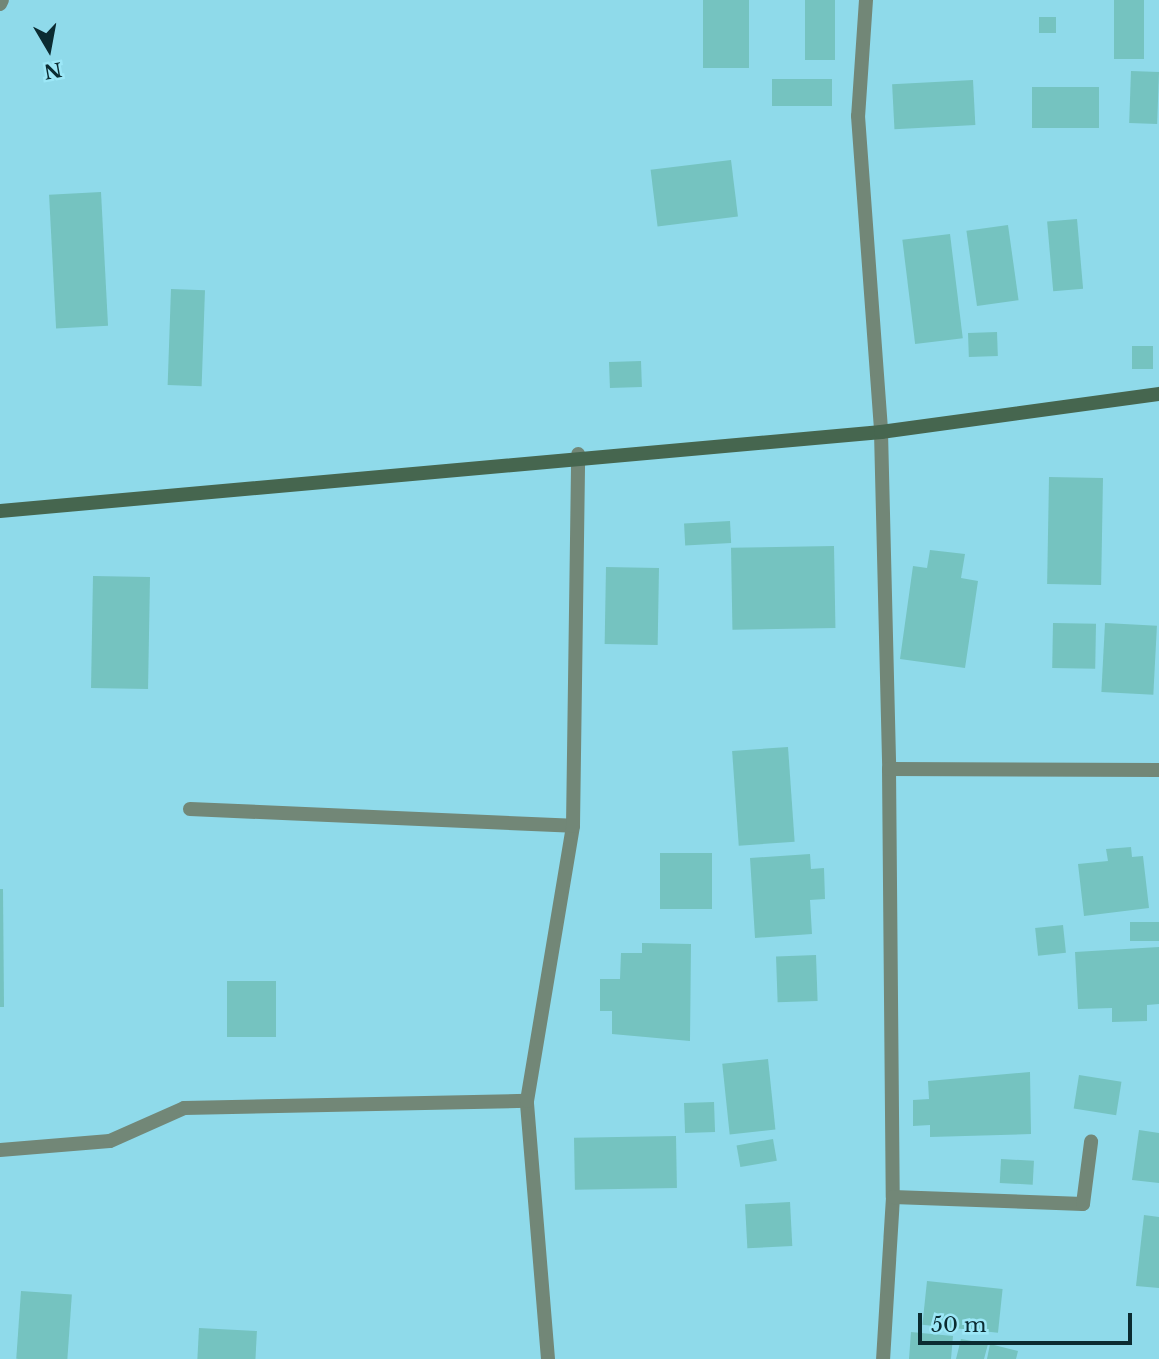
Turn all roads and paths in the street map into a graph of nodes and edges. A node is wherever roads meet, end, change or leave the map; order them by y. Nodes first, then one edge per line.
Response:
1 (866, 0) edge
2 (1159, 394) edge
3 (881, 432) junction
4 (578, 454) junction
5 (0, 511) edge
6 (889, 769) junction
7 (1159, 770) edge
8 (190, 809) dead end
9 (573, 826) junction
10 (527, 1101) junction
11 (1091, 1142) dead end
12 (0, 1150) edge
13 (893, 1198) junction
14 (548, 1359) edge
15 (883, 1359) edge

1 - 3 street
2 - 3 street
3 - 4 street
3 - 6 street
4 - 5 street
4 - 9 street
6 - 7 street
6 - 13 street
8 - 9 street
9 - 10 street
10 - 12 street
10 - 14 street
11 - 13 street
13 - 15 street

